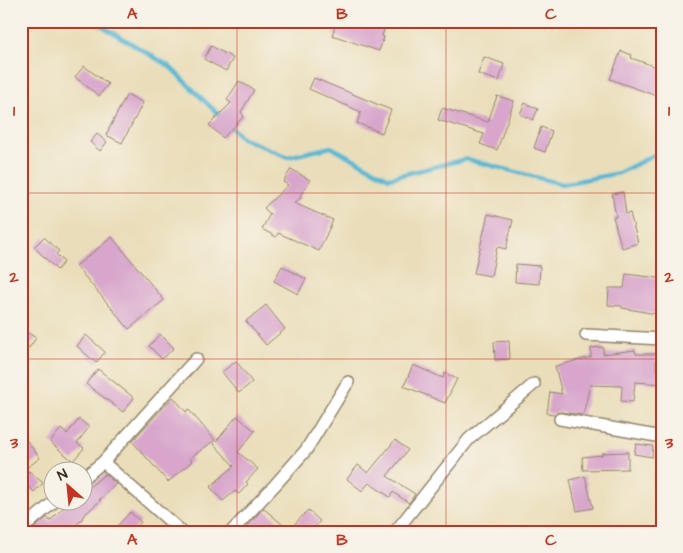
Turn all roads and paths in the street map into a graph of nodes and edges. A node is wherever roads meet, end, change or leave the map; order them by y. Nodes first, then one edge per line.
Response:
1 (586, 335) dead end
2 (662, 339) edge
3 (196, 359) dead end
4 (348, 382) dead end
5 (534, 384) dead end
6 (560, 419) dead end
7 (662, 437) edge
8 (103, 462) junction
9 (92, 471) edge
10 (44, 510) edge
11 (21, 530) edge
12 (182, 532) edge
13 (231, 532) edge
14 (395, 532) edge

1 - 2 street
3 - 8 street
4 - 13 street
5 - 14 street
6 - 7 street
8 - 9 street
8 - 12 street
10 - 11 street

